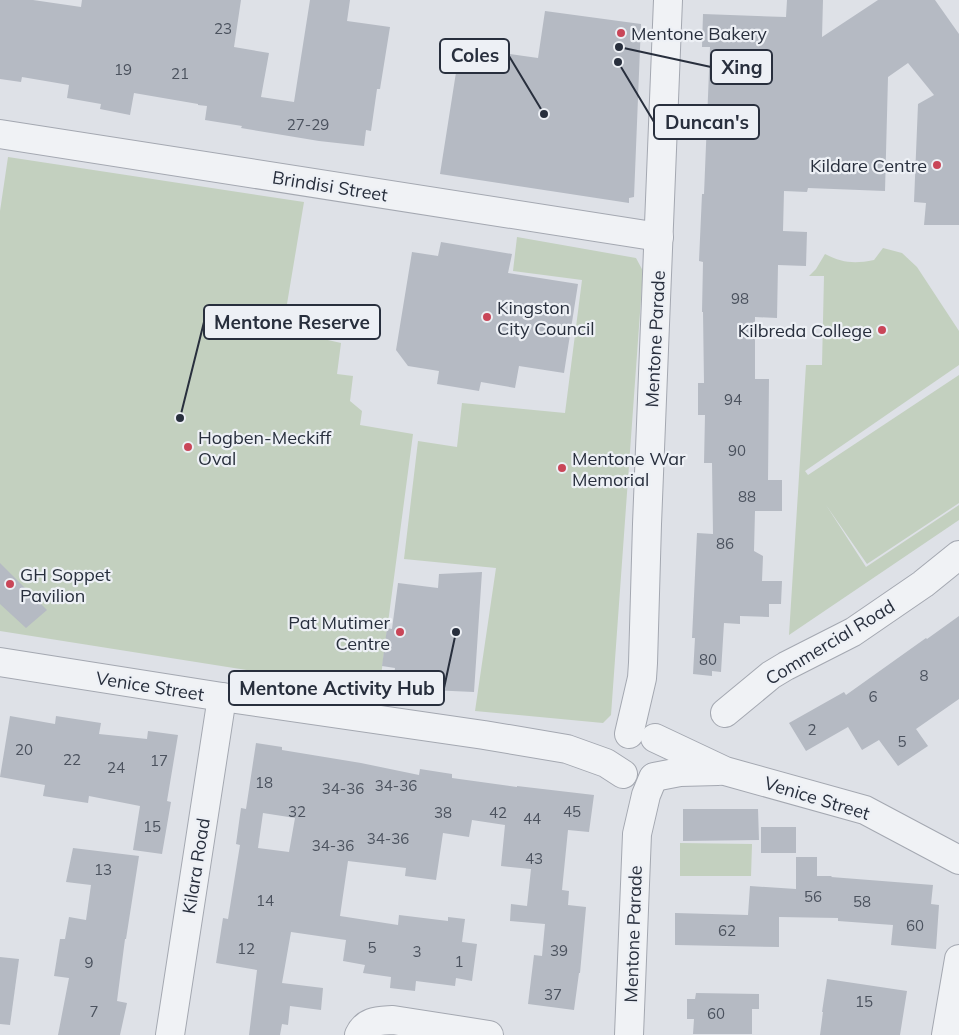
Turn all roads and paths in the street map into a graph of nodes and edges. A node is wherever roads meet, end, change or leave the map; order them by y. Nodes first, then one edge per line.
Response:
1 (668, 0) edge
2 (1, 141) edge
3 (659, 237) junction
4 (959, 555) edge
5 (0, 662) edge
6 (222, 697) junction
7 (725, 713) dead end
8 (641, 736) junction
9 (567, 749) junction
10 (725, 771) junction
11 (624, 775) junction
12 (653, 778) junction
13 (636, 834) junction
14 (959, 860) edge
15 (959, 959) edge
16 (170, 1035) edge
17 (359, 1035) edge
18 (489, 1035) edge
19 (629, 1035) edge
20 (946, 1035) edge

1 - 3 street, Mentone Parade
2 - 3 street, Brindisi Street
3 - 8 street, Mentone Parade
4 - 7 street, Commercial Road
5 - 6 street, Venice Street
6 - 9 street, Venice Street
6 - 16 street, Kilara Road
8 - 9 street, Venice Street
8 - 10 street, Venice Street
8 - 11 street
8 - 12 street
9 - 11 street, Venice Street
10 - 12 street, Venice Street
10 - 14 street, Venice Street
11 - 12 street
11 - 13 street, Mentone Parade
12 - 13 street, Mentone Parade
13 - 19 street, Mentone Parade
15 - 20 street
17 - 18 street

